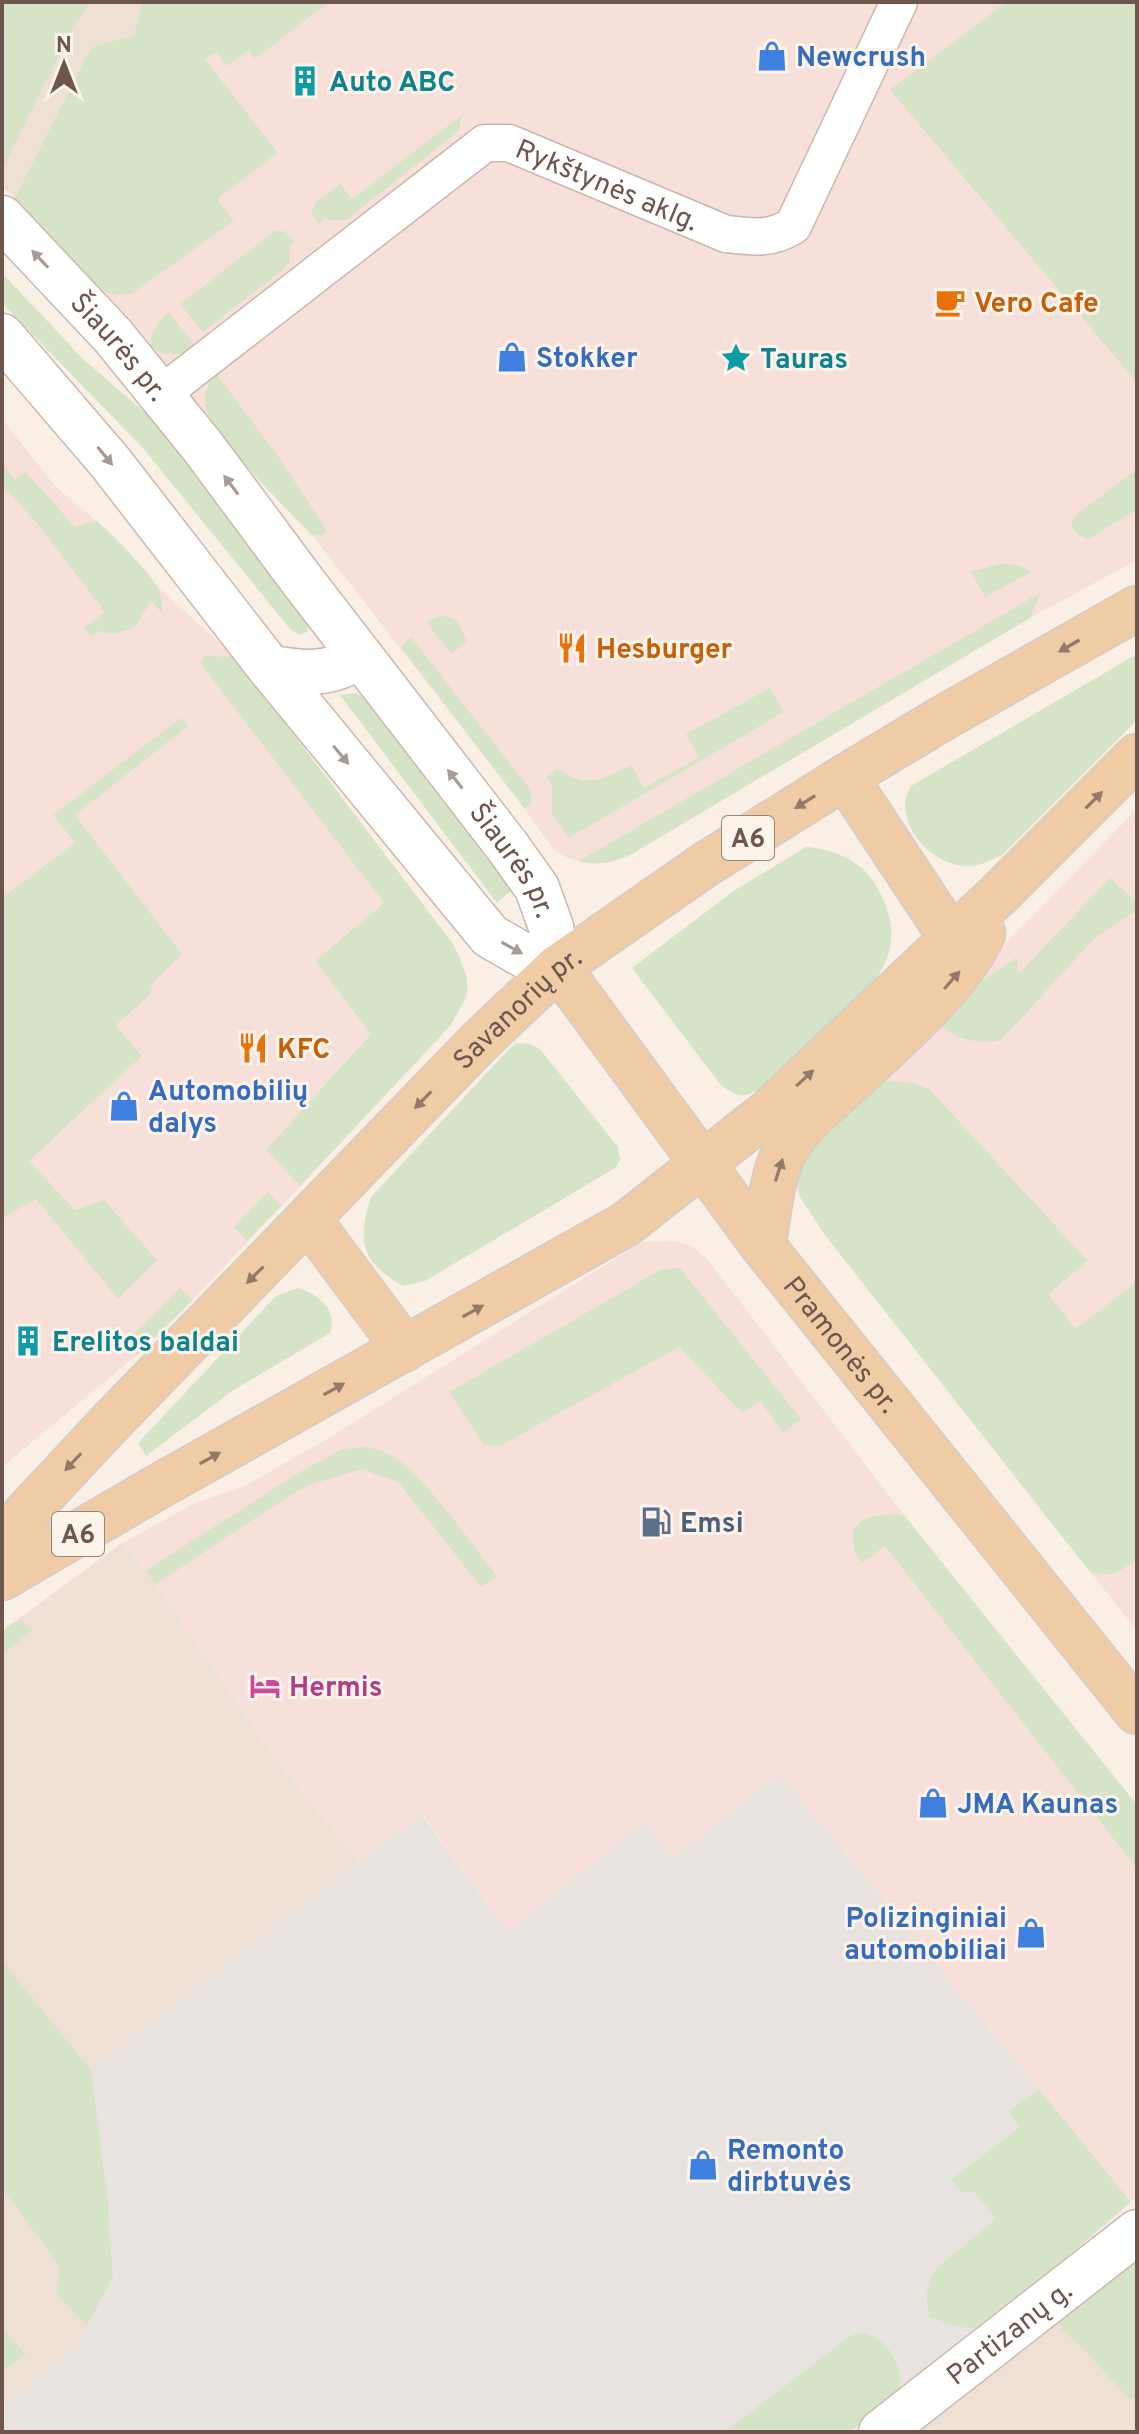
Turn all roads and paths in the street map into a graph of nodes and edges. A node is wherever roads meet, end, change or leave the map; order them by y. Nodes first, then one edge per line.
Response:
1 (899, 2) edge
2 (2, 218) edge
3 (2, 336) edge
4 (160, 395) junction
5 (1137, 608) edge
6 (360, 656) junction
7 (269, 667) junction
8 (1137, 756) edge
9 (845, 777) junction
10 (999, 894) junction
11 (952, 939) junction
12 (558, 967) junction
13 (703, 1165) junction
14 (309, 1220) junction
15 (763, 1246) junction
16 (405, 1349) junction
17 (2, 1539) edge
18 (2, 1578) edge
19 (1137, 1712) edge
20 (1137, 2232) edge
21 (881, 2432) edge

1 - 4 street, Rykštynės aklg.
4 -> 2 main road, Šiaurės pr.
3 -> 7 main road, Šiaurės pr.
6 -> 4 main road, Šiaurės pr.
5 -> 9 main road, Savanorių pr. / A6
6 - 7 main road
12 -> 6 main road, Šiaurės pr.
7 -> 12 main road, Šiaurės pr.
10 -> 8 main road, A6
9 - 11 main road
9 -> 12 main road, Savanorių pr. / A6
10 - 11 main road, A6
15 -> 10 main road
13 -> 11 main road, A6
12 - 13 main road, Pramonės pr.
12 -> 14 main road, Savanorių pr. / A6
13 - 15 main road, Pramonės pr.
16 -> 13 main road, A6
14 - 16 main road
14 -> 17 main road, Savanorių pr. / A6
15 - 19 main road, Pramonės pr.
18 -> 16 main road, A6
20 - 21 main road, Partizanų g.

